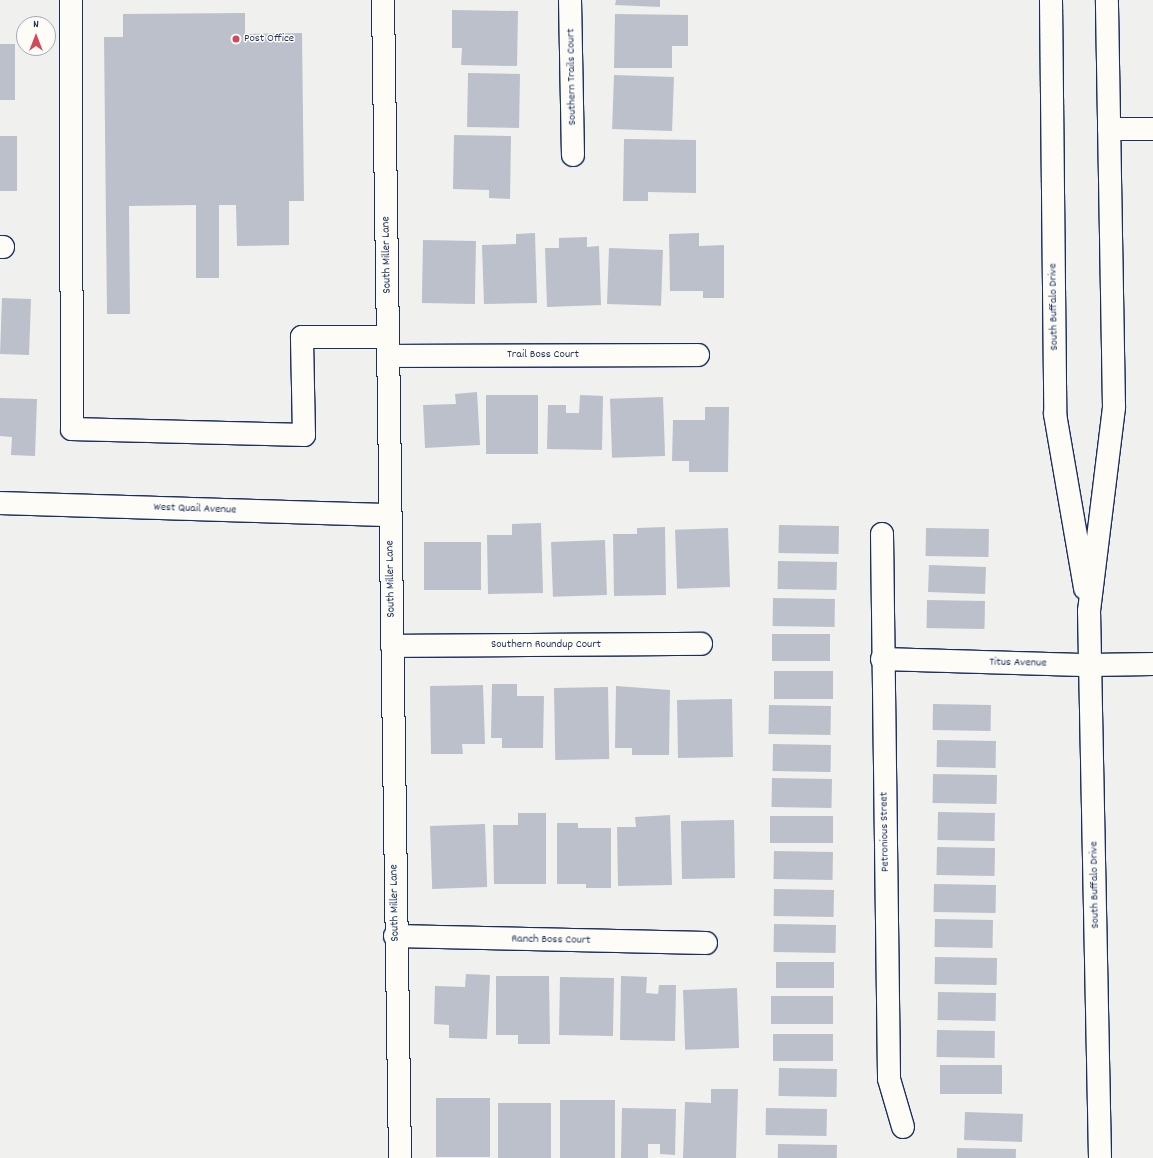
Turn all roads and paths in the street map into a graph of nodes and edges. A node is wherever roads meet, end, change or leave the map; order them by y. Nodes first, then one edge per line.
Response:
1 (70, 0) edge
2 (383, 0) edge
3 (570, 0) edge
4 (1052, 0) edge
5 (1107, 0) edge
6 (1109, 129) junction
7 (1153, 129) edge
8 (574, 155) dead end
9 (388, 347) junction
10 (698, 355) dead end
11 (0, 503) edge
12 (390, 515) junction
13 (882, 534) dead end
14 (1089, 612) junction
15 (701, 644) dead end
16 (392, 646) junction
17 (882, 659) junction
18 (1153, 664) edge
19 (1090, 665) junction
20 (395, 936) junction
21 (706, 943) dead end
22 (903, 1127) dead end
23 (400, 1158) edge
24 (1100, 1158) edge

1 - 9 street, Trail Boss Court
2 - 9 street, South Miller Lane
3 - 8 street, Southern Trails Court
4 - 14 street, South Buffalo Drive
5 - 6 street, South Buffalo Drive
6 - 7 street
6 - 14 street, South Buffalo Drive
9 - 10 street, Trail Boss Court
9 - 12 street, South Miller Lane
11 - 12 street, West Quail Avenue
12 - 16 street, South Miller Lane
13 - 17 street, Petronious Street
14 - 19 street, South Buffalo Drive
15 - 16 street, Southern Roundup Court
16 - 20 street, South Miller Lane
17 - 19 street, Titus Avenue
17 - 22 street, Petronious Street
18 - 19 street, Titus Avenue
19 - 24 street, South Buffalo Drive
20 - 21 street, Ranch Boss Court
20 - 23 street, South Miller Lane

